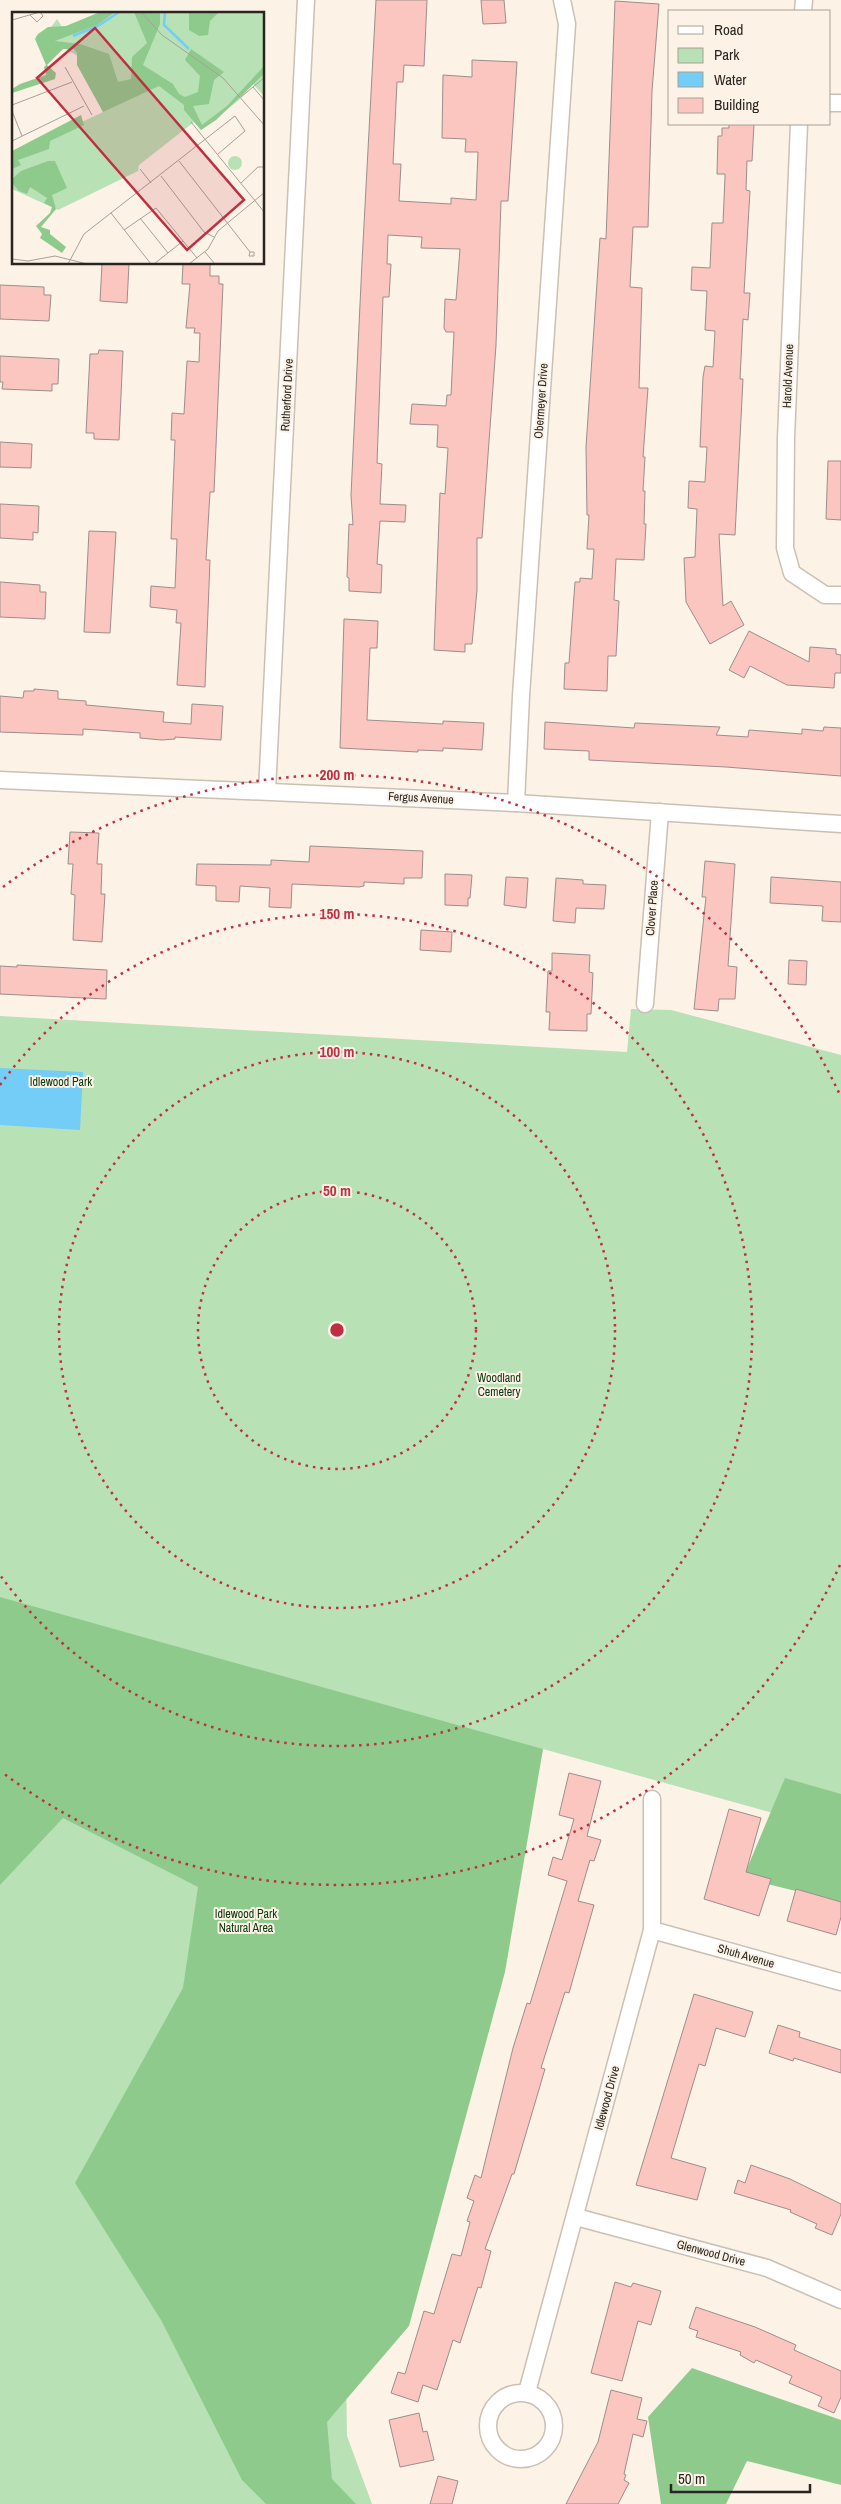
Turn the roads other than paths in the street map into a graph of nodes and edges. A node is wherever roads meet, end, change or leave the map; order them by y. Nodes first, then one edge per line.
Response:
1 (306, 0) edge
2 (562, 0) edge
3 (799, 125) edge
4 (841, 595) edge
5 (0, 780) edge
6 (267, 791) junction
7 (516, 803) junction
8 (660, 812) junction
9 (841, 824) edge
10 (645, 1004) dead end
11 (652, 1799) dead end
12 (652, 1930) junction
13 (841, 1982) edge
14 (576, 2217) junction
15 (841, 2300) edge
16 (528, 2392) junction

1 - 6 street, Rutherford Drive
2 - 7 street, Obermeyer Drive
3 - 4 street, Harold Avenue
5 - 6 street, Fergus Avenue
6 - 7 street, Fergus Avenue
7 - 8 street, Fergus Avenue
8 - 9 street, Fergus Avenue
8 - 10 street, Clover Place
11 - 12 street, Idlewood Drive
12 - 13 street, Shuh Avenue
12 - 14 street, Idlewood Drive
14 - 15 street, Glenwood Drive
14 - 16 street, Idlewood Drive
16 - 16 street

